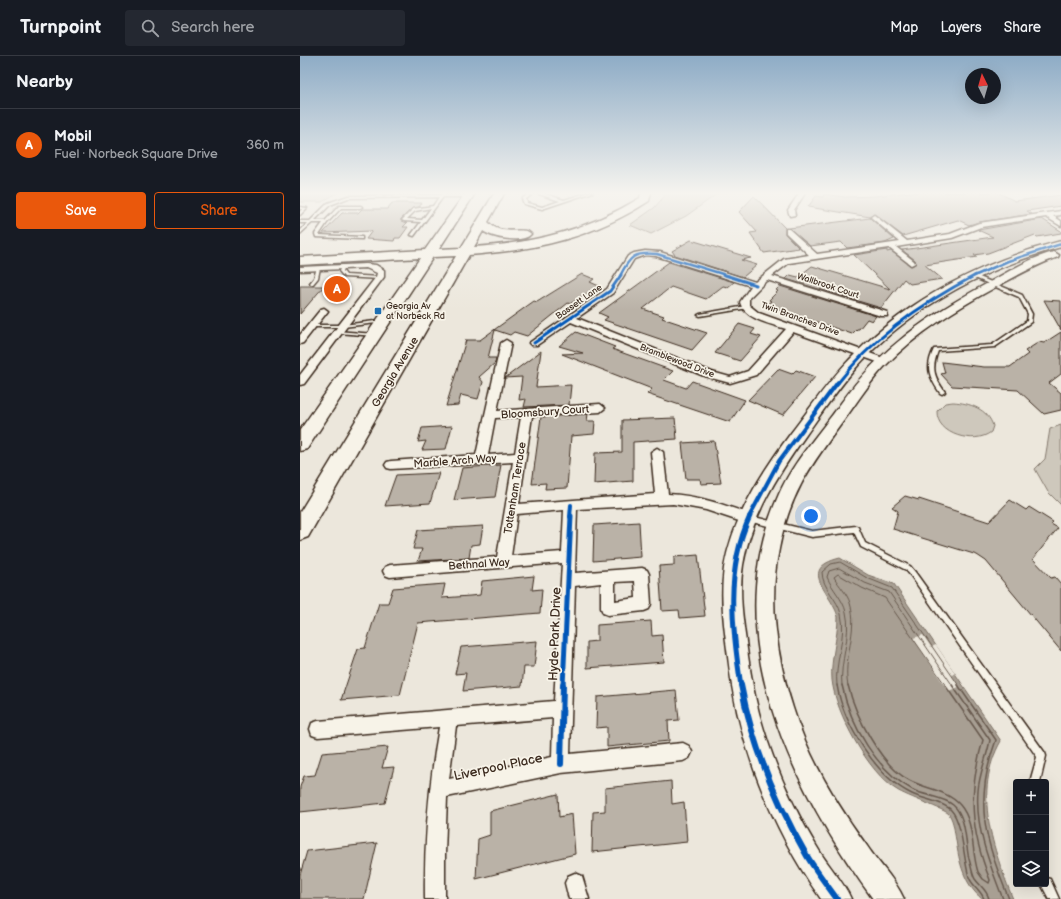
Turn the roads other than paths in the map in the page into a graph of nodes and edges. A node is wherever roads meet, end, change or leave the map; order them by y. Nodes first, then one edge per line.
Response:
1 (319, 231) edge
2 (416, 231) edge
3 (445, 231) edge
4 (477, 231) edge
5 (490, 231) edge
6 (581, 231) edge
7 (789, 231) dead end
8 (892, 231) edge
9 (963, 231) edge
10 (553, 232) joint
11 (413, 235) dead end
12 (361, 238) dead end
13 (906, 243) junction
14 (1061, 244) edge
15 (890, 246) junction
16 (468, 247) junction
17 (432, 250) junction
18 (300, 252) edge
19 (1061, 253) edge
20 (814, 256) junction
21 (300, 260) edge
22 (911, 263) dead end
23 (343, 266) junction
24 (318, 268) junction
25 (300, 269) edge
26 (380, 275) junction
27 (767, 277) junction
28 (976, 277) junction
29 (312, 283) dead end
30 (993, 284) junction
31 (756, 286) junction
32 (746, 307) junction
33 (324, 310) dead end
34 (884, 314) dead end
35 (700, 315) dead end
36 (570, 318) junction
37 (385, 320) junction
38 (311, 326) junction
39 (792, 328) junction
40 (341, 329) junction
41 (375, 335) junction
42 (300, 341) edge
43 (506, 343) dead end
44 (534, 343) dead end
45 (863, 353) junction
46 (883, 361) junction
47 (300, 382) edge
48 (942, 392) dead end
49 (600, 408) dead end
50 (527, 413) junction
51 (491, 415) junction
52 (300, 444) edge
53 (657, 452) dead end
54 (520, 457) junction
55 (481, 459) junction
56 (391, 465) dead end
57 (662, 498) junction
58 (571, 505) junction
59 (512, 508) junction
60 (748, 519) junction
61 (775, 526) junction
62 (300, 531) edge
63 (568, 558) junction
64 (503, 562) junction
65 (390, 571) dead end
66 (608, 577) dead end
67 (567, 580) junction
68 (562, 709) junction
69 (449, 719) junction
70 (318, 730) dead end
71 (683, 752) dead end
72 (561, 764) junction
73 (1036, 779) edge
74 (438, 790) junction
75 (1048, 887) edge
76 (434, 899) edge
77 (837, 899) edge
78 (890, 899) edge
79 (1054, 899) edge

1 - 12 lane
2 - 11 lane
3 - 17 main road
4 - 16 main road, Georgia Avenue
5 - 10 main road
6 - 16 main road
7 - 20 street
8 - 13 street
9 - 13 street, Twin Branches Drive
10 - 16 main road
13 - 15 street, Twin Branches Drive
14 - 28 street
15 - 20 street, Twin Branches Drive
15 - 22 street
16 - 17 main road
16 - 62 main road, Georgia Avenue
17 - 18 main road
17 - 21 main road
17 - 37 main road
19 - 30 street
20 - 27 street, Twin Branches Drive
23 - 24 street
23 - 26 street
23 - 26 lane
24 - 25 street
24 - 29 lane
26 - 40 street
27 - 31 street, Twin Branches Drive
27 - 34 street, Wallbrook Court
28 - 30 lane
28 - 45 street
30 - 46 street
30 - 48 lane
31 - 32 street, Twin Branches Drive
31 - 36 street, Bassett Lane
32 - 35 lane
32 - 39 street, Twin Branches Drive
33 - 38 street
36 - 39 street, Bramblewood Drive
36 - 44 street, Bassett Lane
37 - 40 lane
37 - 41 main road
38 - 40 lane
38 - 42 street
39 - 45 street, Twin Branches Drive
40 - 41 lane
40 - 47 street
41 - 52 main road
43 - 51 street
45 - 46 street, Twin Branches Drive
45 - 60 street
46 - 61 street
49 - 50 street, Bloomsbury Court
50 - 51 street, Bloomsbury Court
50 - 54 street, Tottenham Terrace
51 - 55 street
53 - 57 street
54 - 55 street, Marble Arch Way
54 - 59 street, Tottenham Terrace
55 - 56 street, Marble Arch Way
57 - 58 street
57 - 60 street
58 - 59 street
58 - 63 street, Hyde Park Drive
59 - 64 street, Tottenham Terrace
60 - 61 lane
60 - 77 street
61 - 73 lane
61 - 78 street
63 - 64 street, Bethnal Way
63 - 67 street, Hyde Park Drive
64 - 65 street, Bethnal Way
66 - 67 street
67 - 68 street, Hyde Park Drive
68 - 69 street
68 - 72 street, Hyde Park Drive
69 - 70 street
69 - 74 street
71 - 72 street, Liverpool Place
72 - 74 street, Liverpool Place
74 - 76 street
75 - 79 lane

